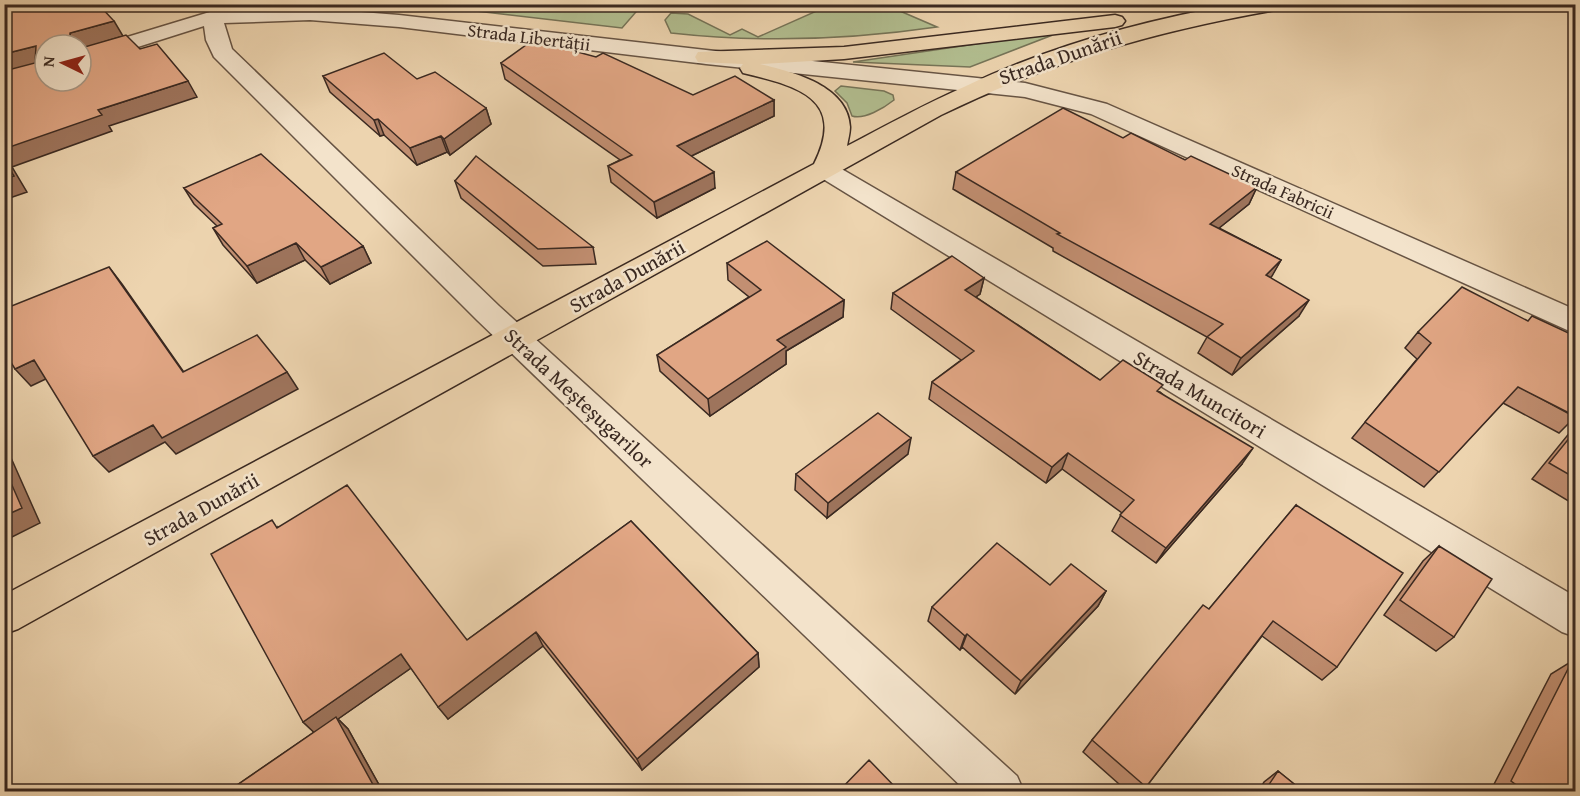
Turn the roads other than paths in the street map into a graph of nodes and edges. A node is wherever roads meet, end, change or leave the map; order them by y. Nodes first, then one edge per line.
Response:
1 (1276, 4) edge
2 (177, 9) dead end
3 (284, 9) edge
4 (1243, 9) junction
5 (213, 17) junction
6 (93, 54) edge
7 (706, 57) junction
8 (982, 85) junction
9 (824, 169) junction
10 (1575, 323) edge
11 (514, 338) junction
12 (4, 616) edge
13 (1575, 619) edge
14 (1001, 792) edge

1 - 4 main road, Strada Dunării
2 - 5 street
3 - 5 street, Strada Libertății
3 - 7 street, Strada Libertății
4 - 7 main road
4 - 8 main road, Strada Dunării
5 - 6 street, Strada Libertății
5 - 11 street, Strada Meșteșugarilor
7 - 8 street, Strada Libertății
7 - 9 main road
8 - 9 main road, Strada Dunării
8 - 10 street, Strada Fabricii
9 - 11 main road, Strada Dunării
9 - 13 street, Strada Muncitori
11 - 12 main road, Strada Dunării
11 - 14 street, Strada Meșteșugarilor

